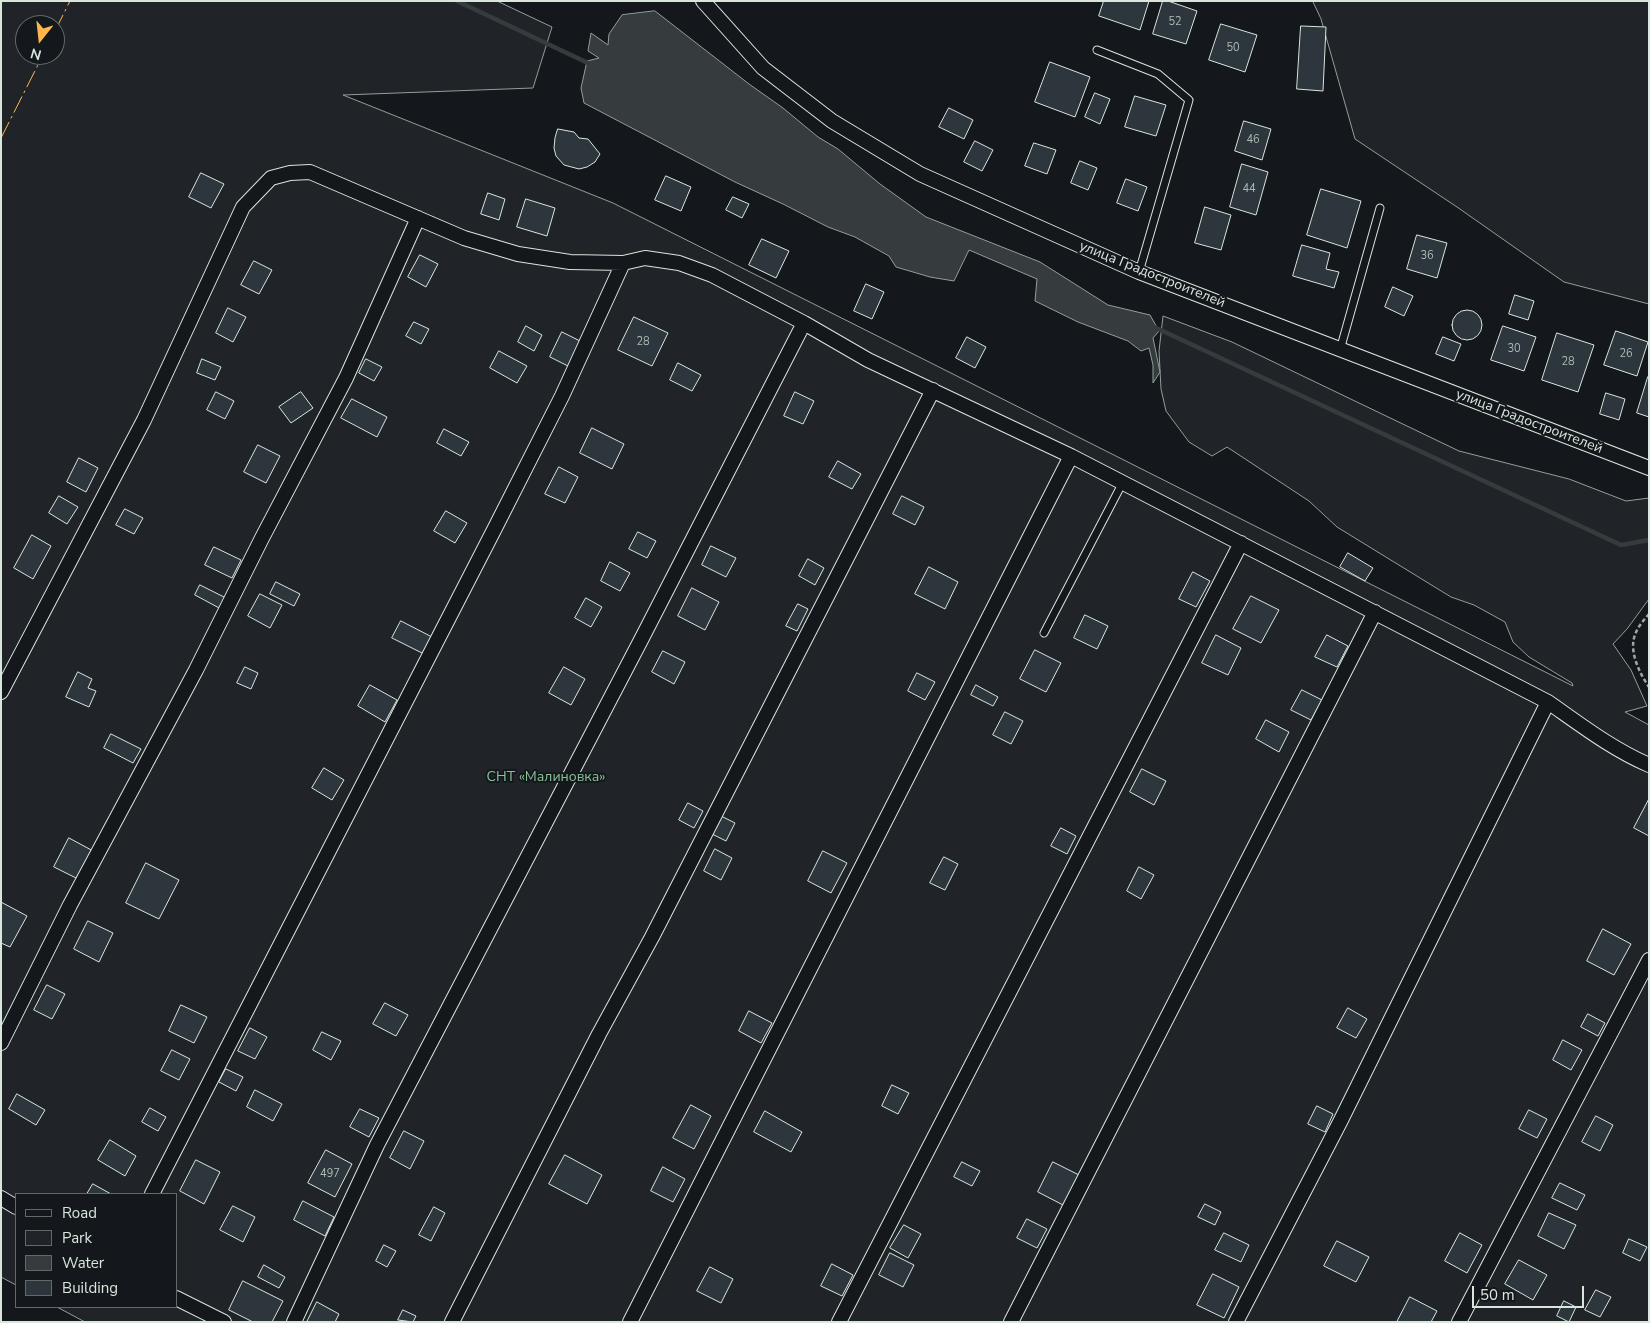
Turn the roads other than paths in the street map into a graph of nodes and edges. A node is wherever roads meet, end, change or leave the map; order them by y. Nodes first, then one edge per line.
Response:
1 (703, 1) edge
2 (1097, 50) dead end
3 (1380, 208) dead end
4 (418, 218) junction
5 (623, 263) junction
6 (1139, 272) junction
7 (804, 323) junction
8 (1340, 350) junction
9 (933, 390) junction
10 (1071, 456) junction
11 (1649, 468) edge
12 (1123, 482) junction
13 (1241, 543) junction
14 (1375, 612) junction
15 (1044, 633) dead end
16 (1, 692) edge
17 (1548, 702) junction
18 (1649, 765) edge
19 (1649, 960) edge
20 (1, 1043) edge
21 (153, 1193) edge
22 (1, 1198) edge
23 (15, 1206) edge
24 (178, 1299) edge
25 (224, 1322) edge
26 (294, 1322) edge
27 (452, 1322) edge
28 (630, 1322) edge
29 (839, 1322) edge
30 (1011, 1322) edge
31 (1236, 1322) edge
32 (1460, 1322) edge

1 - 6 street, улица Градостроителей
2 - 6 lane
3 - 8 lane
4 - 5 street
4 - 16 street
4 - 20 street
5 - 7 street
5 - 21 street
6 - 8 street, улица Градостроителей
7 - 9 street
7 - 26 street
8 - 11 street, улица Градостроителей
9 - 10 street
9 - 27 street
10 - 12 street
10 - 28 street
12 - 13 street
12 - 15 lane
13 - 14 street
13 - 29 street
14 - 17 street
14 - 30 street
17 - 18 street
17 - 31 street
19 - 32 street
22 - 23 street
24 - 25 street

